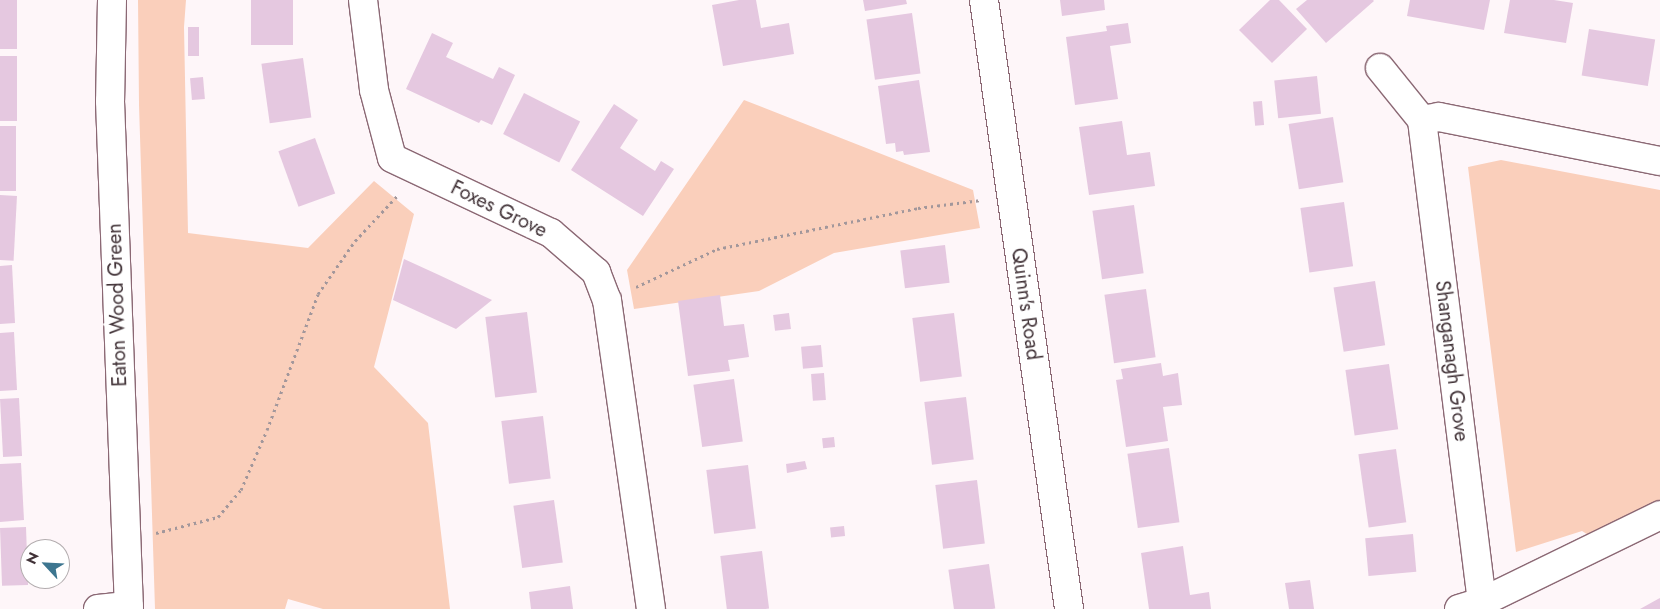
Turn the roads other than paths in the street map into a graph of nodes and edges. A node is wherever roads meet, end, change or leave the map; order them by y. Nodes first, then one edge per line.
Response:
1 (112, 0) edge
2 (363, 0) edge
3 (984, 0) edge
4 (1380, 68) dead end
5 (1422, 120) junction
6 (1660, 161) edge
7 (1660, 515) edge
8 (1470, 606) edge
9 (129, 608) edge
10 (98, 609) edge
11 (651, 609) edge
12 (1068, 609) edge

1 - 9 street, Eaton Wood Green
2 - 11 street, Foxes Grove
3 - 12 street, Quinn's Road
4 - 5 street
5 - 6 street
5 - 8 street, Shanganagh Grove
7 - 8 street, Shanganagh Grove
9 - 10 street

